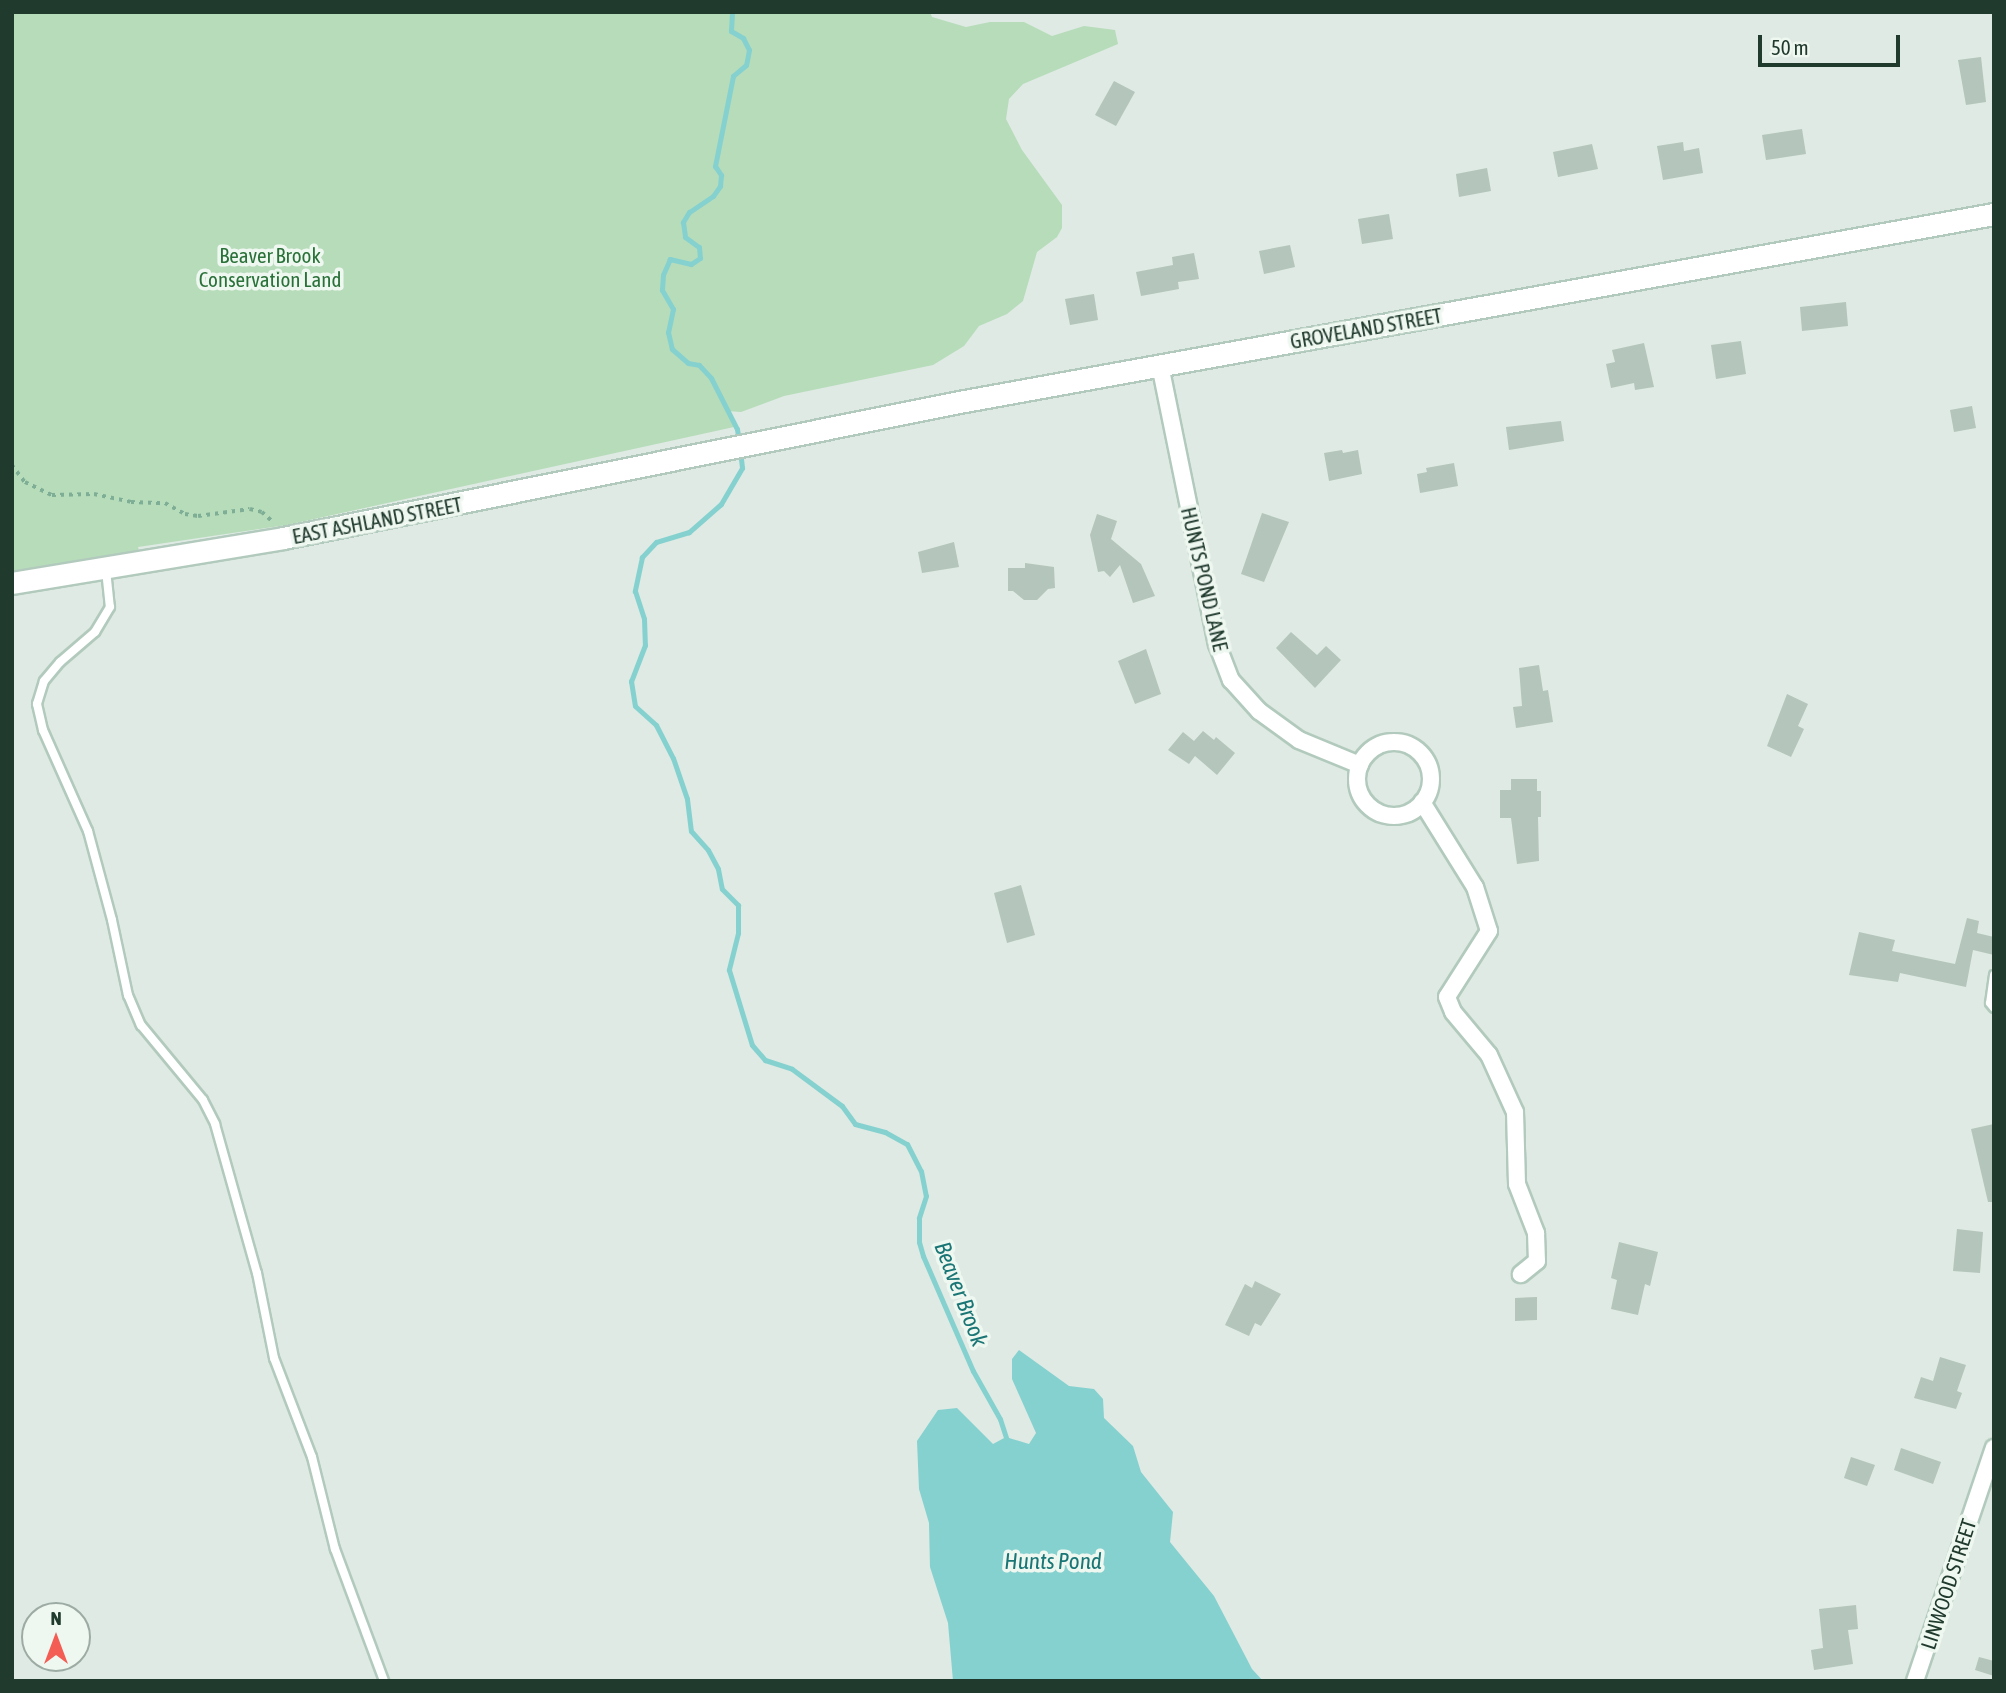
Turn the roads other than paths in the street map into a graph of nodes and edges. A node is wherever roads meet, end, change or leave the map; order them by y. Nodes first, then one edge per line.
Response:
1 (1994, 214) edge
2 (1160, 365) junction
3 (741, 445) joint
4 (105, 568) junction
5 (12, 583) edge
6 (1360, 765) junction
7 (1422, 802) junction
8 (1994, 975) edge
9 (1994, 1008) edge
10 (1521, 1274) dead end
11 (1994, 1448) edge
12 (384, 1681) edge
13 (1915, 1681) edge

1 - 2 main road, GROVELAND STREET
2 - 3 main road, GROVELAND STREET
2 - 6 street, HUNTS POND LANE
3 - 4 main road, EAST ASHLAND STREET
4 - 5 main road, EAST ASHLAND STREET
4 - 12 lane
6 - 7 street
6 - 7 street
7 - 10 street
8 - 9 lane
11 - 13 street, LINWOOD STREET

